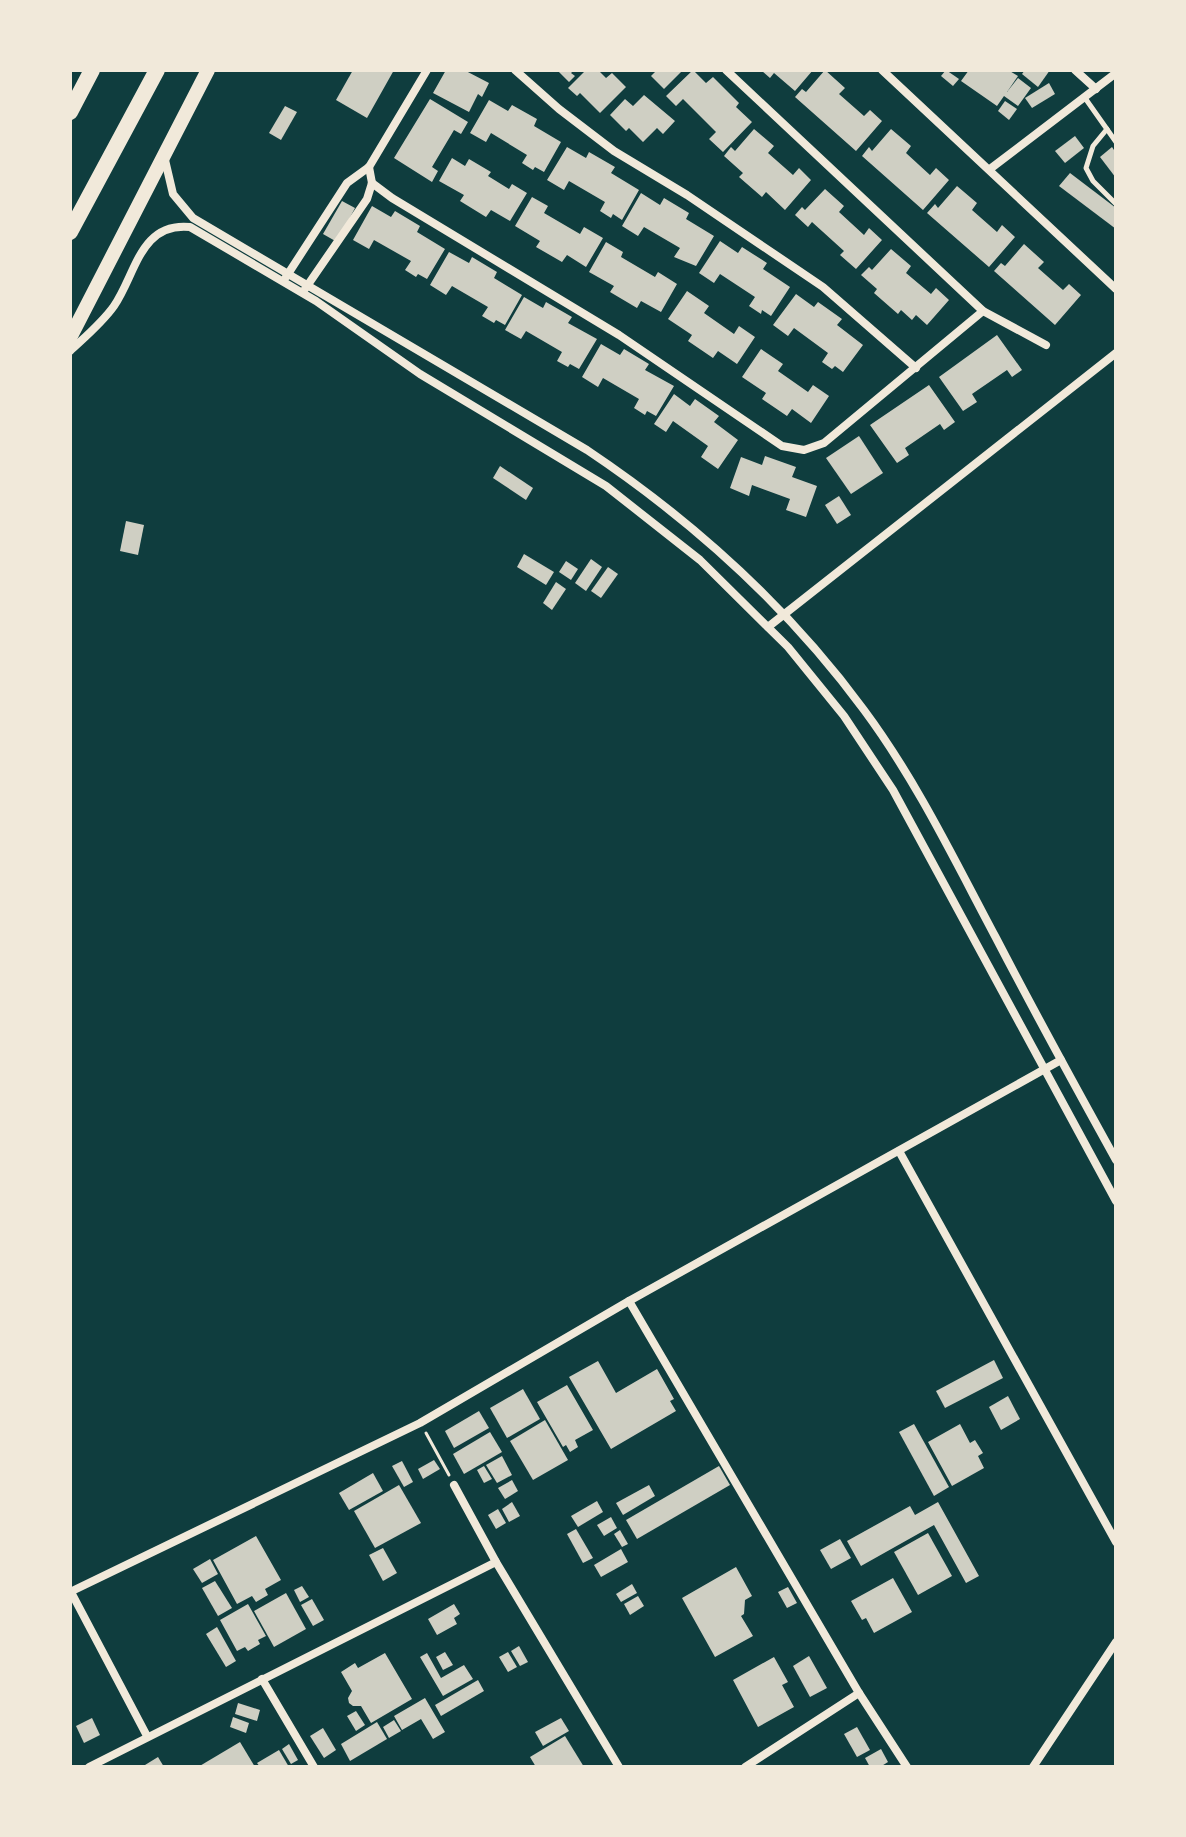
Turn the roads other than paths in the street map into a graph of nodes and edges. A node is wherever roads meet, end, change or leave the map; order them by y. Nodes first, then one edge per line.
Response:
1 (92, 70) edge
2 (157, 70) edge
3 (208, 70) edge
4 (427, 70) edge
5 (515, 70) edge
6 (726, 70) edge
7 (882, 70) edge
8 (1075, 70) edge
9 (1116, 73) edge
10 (1096, 89) junction
11 (1085, 98) junction
12 (70, 112) edge
13 (1107, 129) junction
14 (1116, 142) edge
15 (164, 154) junction
16 (369, 167) junction
17 (990, 169) junction
18 (372, 183) junction
19 (1116, 204) edge
20 (70, 232) edge
21 (286, 277) junction
22 (305, 289) junction
23 (1116, 289) edge
24 (983, 311) junction
25 (70, 338) edge
26 (1046, 345) dead end
27 (70, 351) edge
28 (1116, 353) edge
29 (916, 368) junction
30 (785, 615) junction
31 (768, 627) junction
32 (1061, 1060) junction
33 (1044, 1070) junction
34 (899, 1151) junction
35 (1116, 1160) edge
36 (1116, 1201) edge
37 (629, 1301) junction
38 (454, 1485) road end
39 (1116, 1542) edge
40 (496, 1562) junction
41 (70, 1592) edge
42 (1116, 1642) edge
43 (262, 1679) junction
44 (859, 1693) junction
45 (147, 1736) junction
46 (89, 1767) edge
47 (314, 1767) edge
48 (619, 1767) edge
49 (745, 1767) edge
50 (907, 1767) edge
51 (1033, 1767) edge

1 - 12 highway
2 - 20 highway
3 - 15 main road
4 - 16 street
5 - 29 street
6 - 24 street
7 - 17 street
8 - 10 street
9 - 10 street
10 - 11 street
11 - 13 lane
11 - 17 street
13 - 14 lane
13 - 19 lane
15 - 21 street
15 - 25 main road
16 - 18 street
16 - 21 street
17 - 23 street
18 - 22 street
18 - 29 street
21 - 22 street
21 - 27 street
22 - 30 street
22 - 31 street
24 - 26 street
24 - 29 street
28 - 30 street
30 - 31 street
30 - 32 street
31 - 33 street
32 - 33 street
32 - 35 street
33 - 34 street
33 - 36 street
34 - 37 street
34 - 39 street
37 - 41 street
37 - 44 street
38 - 40 street
40 - 43 street
40 - 48 street
41 - 45 street
42 - 51 street
43 - 45 street
43 - 47 street
44 - 49 street
44 - 50 street
45 - 46 street

